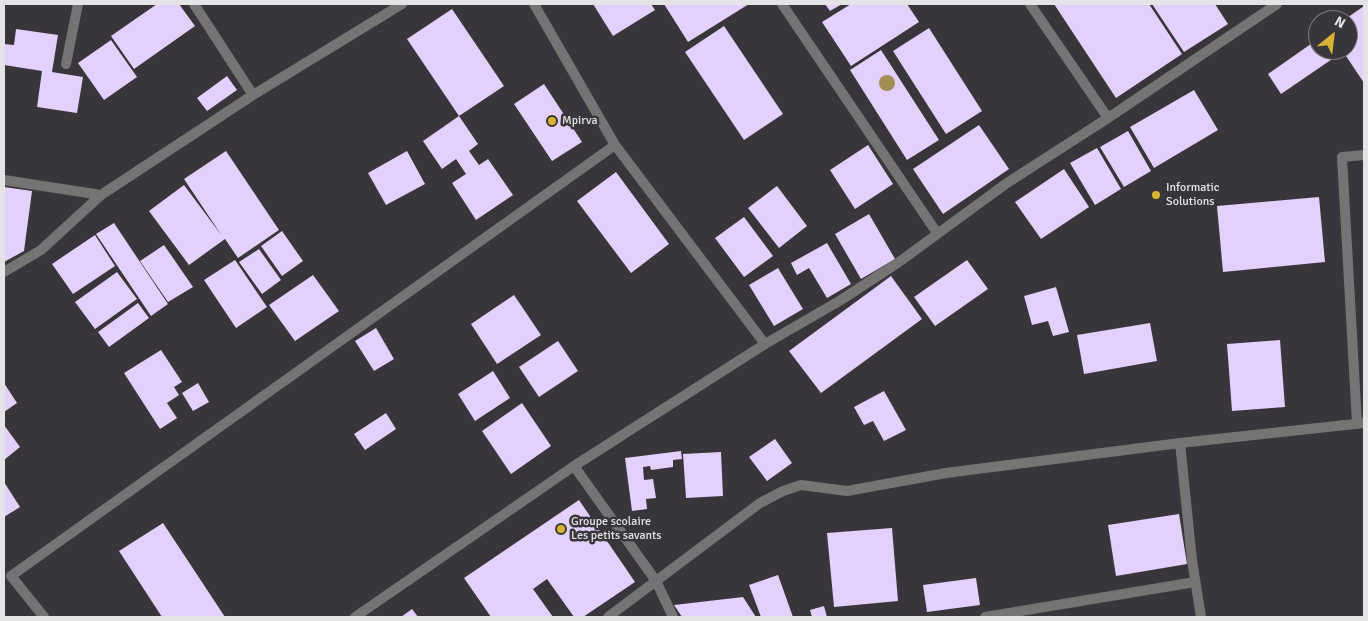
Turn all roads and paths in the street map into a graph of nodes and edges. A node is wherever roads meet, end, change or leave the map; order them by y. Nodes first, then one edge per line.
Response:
1 (78, 4) edge
2 (194, 4) edge
3 (402, 4) edge
4 (534, 4) edge
5 (782, 4) edge
6 (1030, 4) edge
7 (1277, 4) edge
8 (66, 64) dead end
9 (253, 95) junction
10 (1108, 118) junction
11 (615, 145) junction
12 (1364, 155) edge
13 (4, 180) edge
14 (101, 195) junction
15 (937, 233) junction
16 (4, 272) edge
17 (765, 344) junction
18 (1361, 424) edge
19 (1180, 443) junction
20 (574, 466) junction
21 (656, 581) junction
22 (1195, 582) junction
23 (44, 617) edge
24 (355, 617) edge
25 (608, 617) edge
26 (673, 617) edge
27 (985, 617) edge
28 (1201, 617) edge

1 - 8 street
2 - 9 street
3 - 9 street
4 - 11 street
5 - 15 street
6 - 10 street
7 - 10 street
9 - 14 street
10 - 15 street
11 - 17 street
11 - 23 street
12 - 18 street
13 - 14 street
14 - 16 street
15 - 17 street
17 - 20 street
18 - 19 street
19 - 21 street
19 - 22 street
20 - 21 street
20 - 24 street
21 - 25 street
21 - 26 street
22 - 27 street
22 - 28 street

